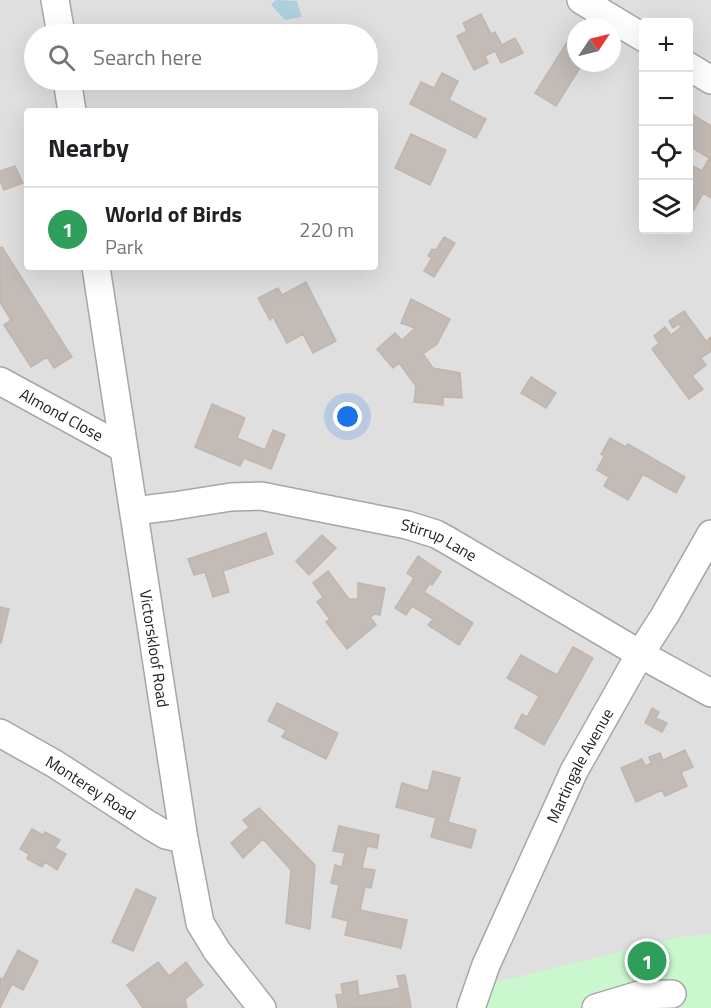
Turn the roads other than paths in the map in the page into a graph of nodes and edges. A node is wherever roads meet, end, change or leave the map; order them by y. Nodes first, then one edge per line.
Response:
1 (55, 0) edge
2 (581, 0) edge
3 (59, 24) edge
4 (639, 35) edge
5 (693, 69) edge
6 (711, 80) edge
7 (69, 90) edge
8 (72, 108) edge
9 (96, 270) edge
10 (0, 381) edge
11 (123, 448) junction
12 (134, 511) junction
13 (711, 534) edge
14 (640, 654) junction
15 (711, 693) edge
16 (0, 733) edge
17 (184, 839) junction
18 (672, 994) dead end
19 (477, 1006) edge
20 (262, 1008) edge
21 (596, 1008) edge

1 - 3 street
2 - 4 street
5 - 6 street
7 - 8 street
9 - 11 street, Victorskloof Road
10 - 11 street, Almond Close
11 - 12 street, Victorskloof Road
12 - 14 street, Stirrup Lane
12 - 17 street, Victorskloof Road
13 - 14 street, Martingale Avenue
14 - 15 street, Stirrup Lane
14 - 19 street, Martingale Avenue
16 - 17 street, Monterey Road
17 - 20 street, Victorskloof Road
18 - 21 street

